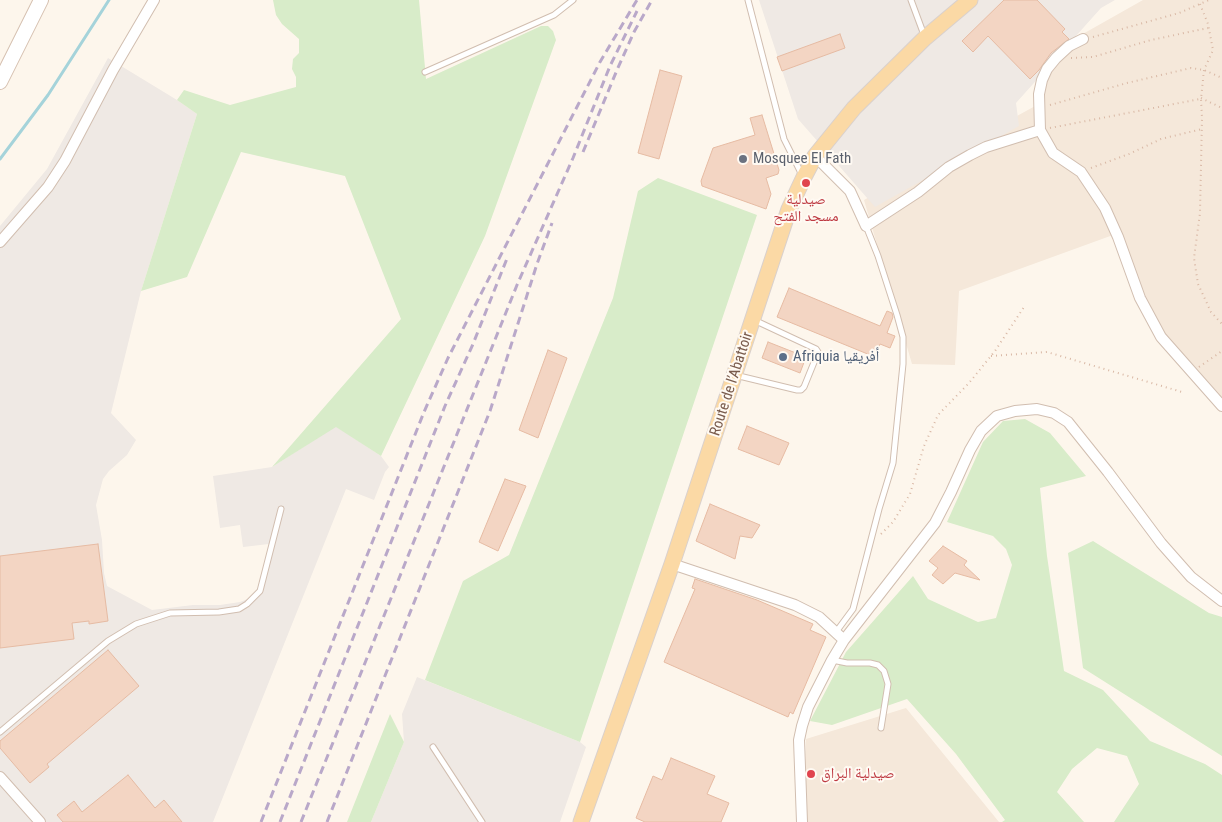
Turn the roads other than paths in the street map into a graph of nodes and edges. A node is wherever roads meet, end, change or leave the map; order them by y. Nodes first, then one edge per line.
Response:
1 (41, 0) edge
2 (154, 0) edge
3 (573, 0) edge
4 (748, 0) edge
5 (911, 0) edge
6 (970, 0) edge
7 (925, 38) junction
8 (1083, 39) road end
9 (424, 72) dead end
10 (0, 82) edge
11 (1040, 130) junction
12 (815, 156) junction
13 (804, 177) junction
14 (866, 226) junction
15 (0, 242) edge
16 (753, 320) junction
17 (734, 374) junction
18 (1222, 406) edge
19 (281, 510) dead end
20 (672, 564) junction
21 (1222, 601) edge
22 (836, 632) junction
23 (844, 640) junction
24 (832, 660) junction
25 (881, 728) dead end
26 (0, 732) edge
27 (433, 747) dead end
28 (0, 777) edge
29 (40, 822) edge
30 (482, 822) edge
31 (580, 822) edge
32 (802, 822) edge

1 - 10 main road
2 - 15 street
3 - 9 lane
4 - 13 lane
5 - 7 lane
6 - 7 main road, Route de l’Abattoir
7 - 12 main road, Route de l’Abattoir
8 - 11 street
11 - 14 street
11 - 18 street
12 - 13 main road, Route de l’Abattoir
12 - 14 street
13 - 16 main road, Route de l’Abattoir
14 - 22 lane
16 - 17 main road, Route de l’Abattoir
16 - 17 lane
17 - 20 main road, Route de l’Abattoir
19 - 26 lane
20 - 22 street
20 - 31 main road, Route de l’Abattoir
21 - 23 street
22 - 23 street
23 - 24 street
24 - 25 lane
24 - 32 street
27 - 30 lane
28 - 29 street

